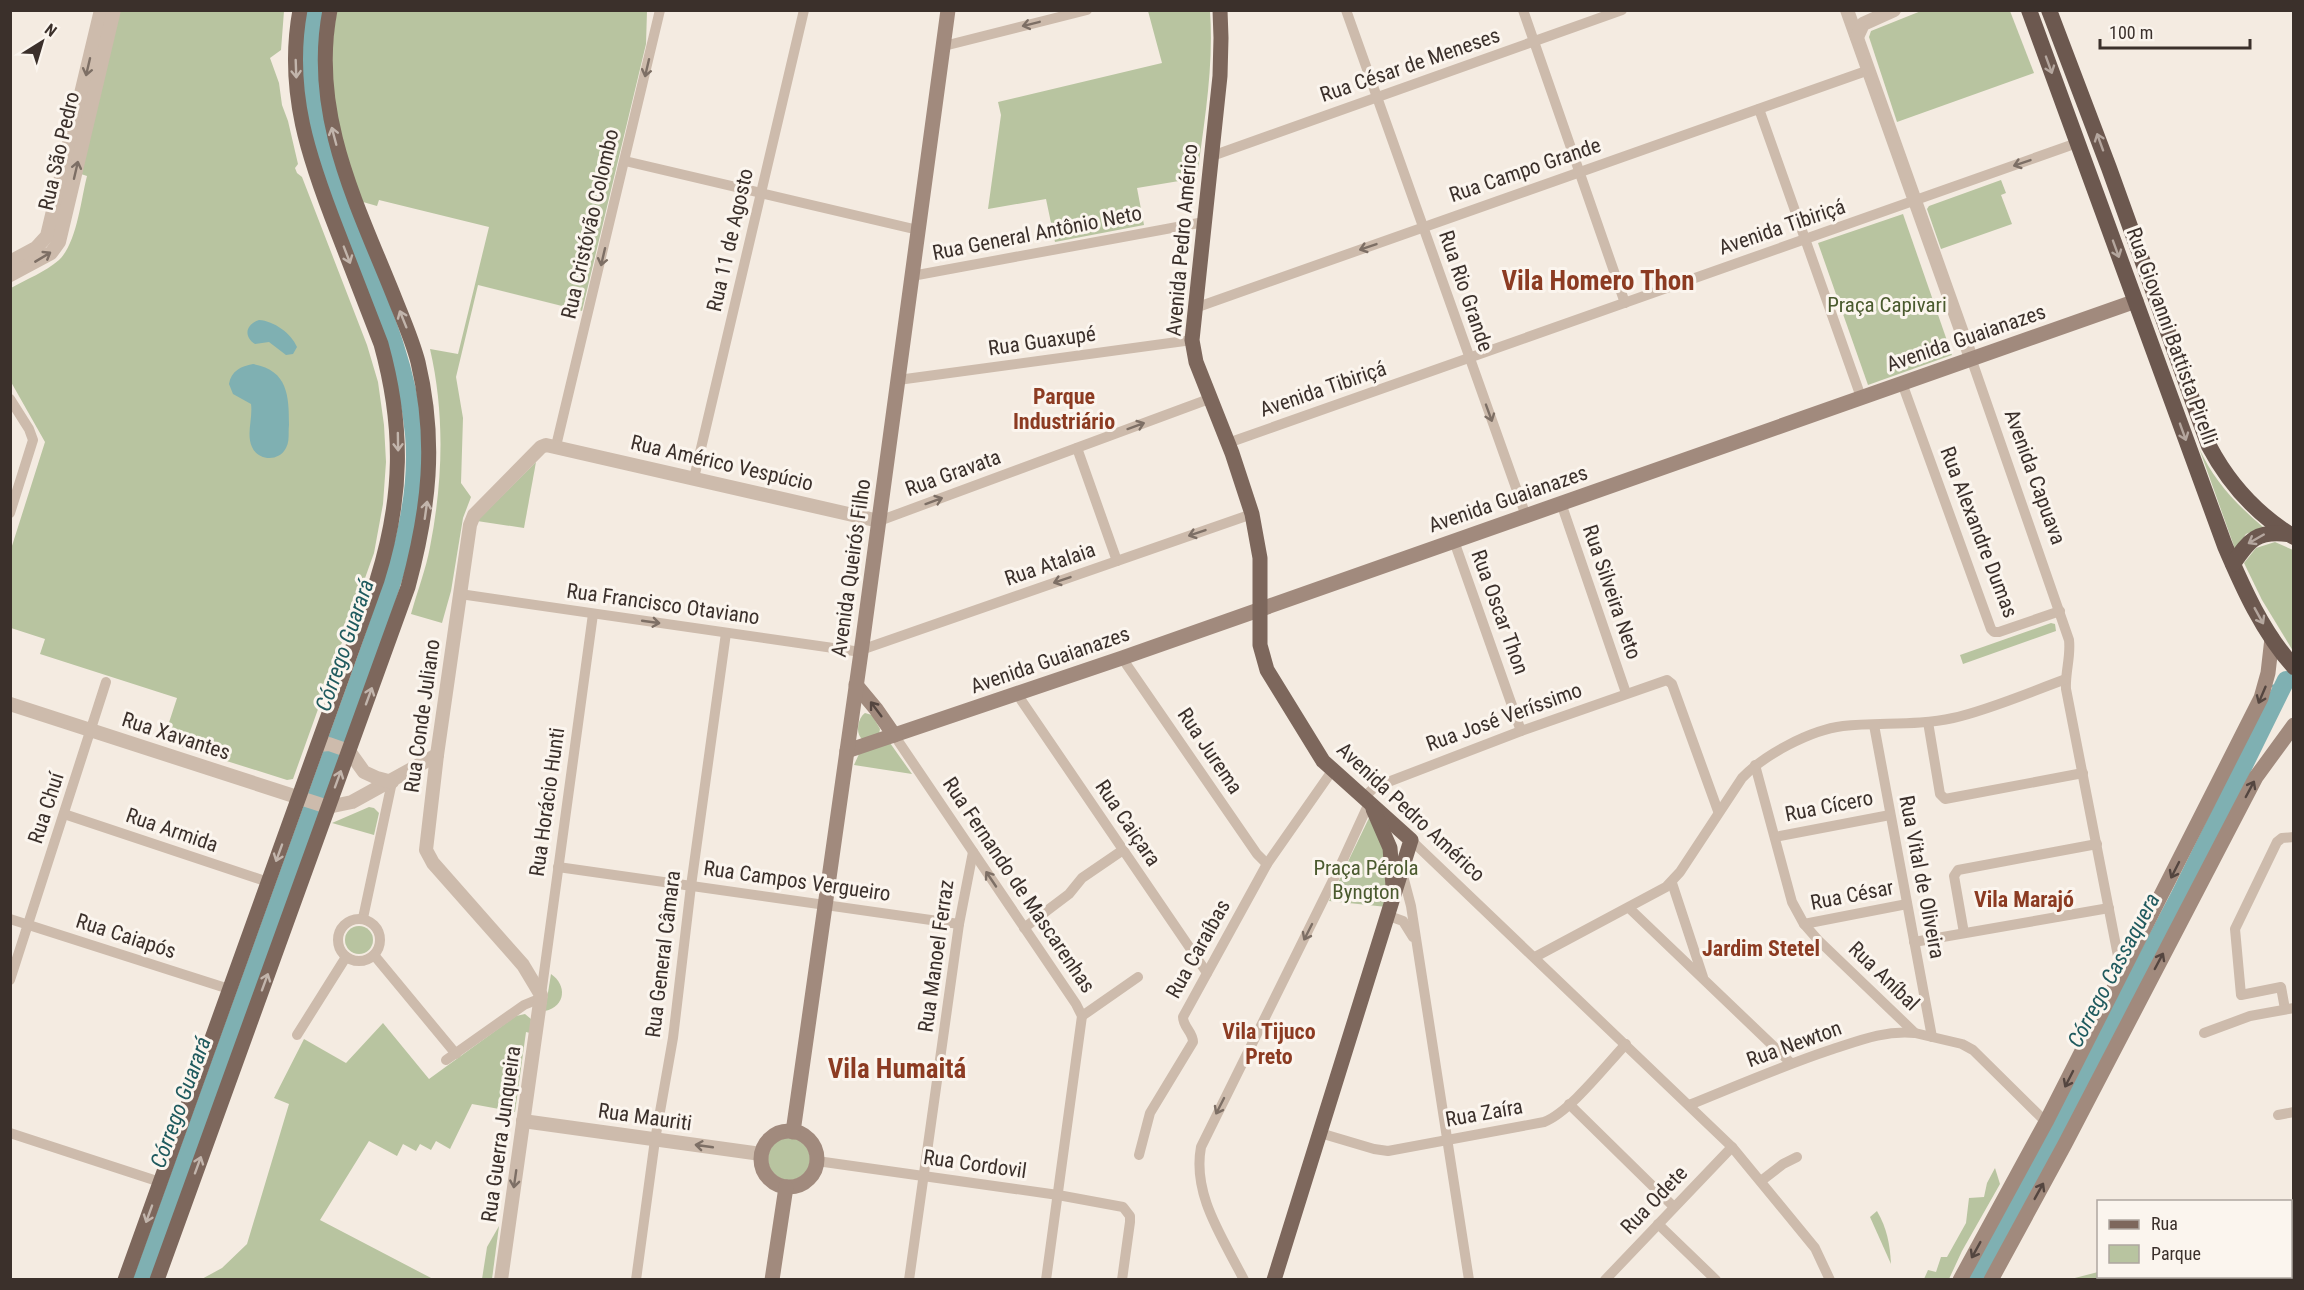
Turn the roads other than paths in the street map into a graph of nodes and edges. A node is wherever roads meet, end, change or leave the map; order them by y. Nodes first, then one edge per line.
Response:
1 (101, 10) edge
2 (114, 10) edge
3 (300, 10) edge
4 (330, 10) edge
5 (660, 10) edge
6 (804, 10) edge
7 (948, 10) edge
8 (1087, 10) edge
9 (1220, 10) edge
10 (1347, 10) edge
11 (1523, 10) edge
12 (1622, 10) edge
13 (1894, 10) edge
14 (2029, 10) edge
15 (2049, 10) edge
16 (1849, 14) edge
17 (1597, 15) edge
18 (1860, 31) junction
19 (1535, 41) junction
20 (944, 46) junction
21 (1869, 70) junction
22 (1377, 97) junction
23 (1759, 109) junction
24 (2077, 143) junction
25 (1212, 156) junction
26 (625, 161) junction
27 (1580, 172) junction
28 (761, 193) junction
29 (1914, 201) junction
30 (1204, 222) junction
31 (1423, 227) junction
32 (918, 230) junction
33 (1805, 239) junction
34 (15, 259) edge
35 (10, 275) edge
36 (912, 276) junction
37 (2136, 302) junction
38 (1625, 303) junction
39 (1195, 308) junction
40 (1192, 340) junction
41 (1469, 358) junction
42 (1971, 358) junction
43 (898, 380) junction
44 (1902, 382) junction
45 (1861, 397) junction
46 (10, 399) edge
47 (1209, 399) junction
48 (1228, 443) junction
49 (556, 446) junction
50 (1077, 448) junction
51 (694, 478) junction
52 (1561, 503) junction
53 (10, 513) edge
54 (1252, 514) junction
55 (1526, 516) junction
56 (879, 521) junction
57 (2291, 536) edge
58 (1454, 541) junction
59 (1117, 561) junction
60 (2233, 564) junction
61 (460, 594) junction
62 (1261, 609) junction
63 (2060, 611) junction
64 (594, 614) junction
65 (726, 633) junction
66 (2272, 638) junction
67 (861, 651) junction
68 (1122, 658) junction
69 (2294, 667) edge
70 (2066, 679) junction
71 (106, 682) dead end
72 (856, 685) junction
73 (1626, 693) junction
74 (1017, 694) junction
75 (10, 704) edge
76 (1928, 722) junction
77 (1874, 725) junction
78 (2294, 725) edge
79 (91, 730) junction
80 (1521, 731) junction
81 (894, 735) junction
82 (324, 745) junction
83 (346, 750) junction
84 (847, 751) junction
85 (437, 756) junction
86 (1755, 765) junction
87 (1332, 771) junction
88 (364, 772) junction
89 (2083, 773) junction
90 (392, 782) junction
91 (352, 802) junction
92 (1367, 802) junction
93 (314, 803) junction
94 (1718, 812) junction
95 (64, 814) junction
96 (1890, 815) junction
97 (1775, 837) junction
98 (2294, 837) edge
99 (1409, 838) junction
100 (2097, 844) junction
101 (1390, 848) junction
102 (1123, 850) junction
103 (973, 852) junction
104 (1267, 864) junction
105 (558, 867) junction
106 (1402, 872) junction
107 (268, 882) junction
108 (1672, 883) junction
109 (691, 886) junction
110 (1907, 904) junction
111 (825, 905) junction
112 (1629, 908) junction
113 (2109, 908) junction
114 (1390, 911) junction
115 (363, 918) junction
116 (10, 919) edge
117 (959, 924) junction
118 (1804, 924) junction
119 (28, 925) junction
120 (1023, 928) junction
121 (1964, 933) junction
122 (1416, 942) junction
123 (1914, 942) junction
124 (374, 955) junction
125 (346, 957) junction
126 (1535, 957) junction
127 (2124, 971) junction
128 (1207, 973) junction
129 (1138, 977) dead end
130 (10, 980) edge
131 (1704, 980) junction
132 (229, 989) junction
133 (541, 997) junction
134 (2289, 1009) edge
135 (1082, 1016) junction
136 (1915, 1033) junction
137 (2204, 1033) dead end
138 (297, 1035) dead end
139 (1932, 1037) junction
140 (1626, 1044) junction
141 (1791, 1063) junction
142 (1569, 1104) junction
143 (1689, 1105) junction
144 (2294, 1112) edge
145 (2278, 1115) dead end
146 (523, 1122) junction
147 (2046, 1122) junction
148 (793, 1132) junction
149 (10, 1133) edge
150 (1320, 1133) junction
151 (656, 1140) junction
152 (1447, 1140) junction
153 (1732, 1147) junction
154 (761, 1154) junction
155 (1139, 1155) dead end
156 (1797, 1156) dead end
157 (817, 1161) junction
158 (924, 1176) junction
159 (1761, 1181) junction
160 (160, 1182) junction
161 (786, 1187) junction
162 (1058, 1195) junction
163 (1674, 1207) junction
164 (1658, 1224) junction
165 (125, 1280) edge
166 (157, 1280) edge
167 (501, 1280) edge
168 (636, 1280) edge
169 (772, 1280) edge
170 (909, 1280) edge
171 (1046, 1280) edge
172 (1122, 1280) edge
173 (1244, 1280) edge
174 (1274, 1280) edge
175 (1469, 1280) edge
176 (1605, 1280) edge
177 (1716, 1280) edge
178 (1830, 1280) edge
179 (1960, 1280) edge
180 (1991, 1280) edge

1 -> 34 street, Rua São Pedro
34 -> 2 street, Rua São Pedro
3 -> 82 main road
83 -> 4 main road
5 -> 26 street, Rua Cristóvão Colombo
6 - 28 street, Rua 11 de Agosto
7 - 20 main road, Avenida Queirós Filho
8 -> 20 street
9 - 25 main road, Avenida Pedro Américo
10 - 22 street, Rua Rio Grande
11 - 19 street
12 - 17 street, Rua César de Meneses
13 - 18 street
14 -> 24 highway, Rua Giovanni Battista Pirelli
57 -> 15 highway, Rua Giovanni Battista Pirelli
16 - 18 street, Avenida Capuava
17 - 19 street, Rua César de Meneses
18 - 21 street, Avenida Capuava
19 - 22 street, Rua César de Meneses
19 - 27 street
20 - 32 main road, Avenida Queirós Filho
21 - 23 street, Rua Campo Grande
21 - 29 street, Avenida Capuava
22 - 25 street, Rua César de Meneses
22 - 31 street, Rua Rio Grande
23 - 27 street, Rua Campo Grande
23 - 33 street
24 -> 29 street, Avenida Tibiriçá
24 -> 37 highway, Rua Giovanni Battista Pirelli
25 - 30 main road, Avenida Pedro Américo
26 - 28 street
26 -> 49 street, Rua Cristóvão Colombo
27 - 31 street, Rua Campo Grande
27 - 38 street
28 - 32 street
28 - 51 street, Rua 11 de Agosto
29 - 33 street, Avenida Tibiriçá
29 - 42 street, Avenida Capuava
30 - 36 street, Rua General Antônio Neto
30 - 39 main road, Avenida Pedro Américo
31 -> 39 street, Rua Campo Grande
31 - 41 street, Rua Rio Grande
32 - 36 main road, Avenida Queirós Filho
33 - 38 street, Avenida Tibiriçá
33 - 45 street
34 - 35 street, Rua São Pedro
36 - 43 main road, Avenida Queirós Filho
37 - 42 main road, Avenida Guaianazes
37 -> 60 highway, Rua Giovanni Battista Pirelli
38 - 41 street, Avenida Tibiriçá
39 - 40 main road, Avenida Pedro Américo
40 - 43 street, Rua Guaxupé
40 - 47 main road, Avenida Pedro Américo
41 - 48 street, Avenida Tibiriçá
41 -> 55 street, Rua Rio Grande
42 - 44 main road, Avenida Guaianazes
42 - 63 street, Avenida Capuava
43 - 56 main road, Avenida Queirós Filho
44 - 45 main road, Avenida Guaianazes
44 - 63 street, Rua Alexandre Dumas
45 - 52 main road, Avenida Guaianazes
46 - 53 street
47 - 48 main road, Avenida Pedro Américo
50 -> 47 street, Rua Gravata
48 - 54 main road, Avenida Pedro Américo
49 - 51 street, Rua Américo Vespúcio
49 - 61 street, Rua Conde Juliano
56 -> 50 street, Rua Gravata
50 - 59 street
51 - 56 street, Rua Américo Vespúcio
52 - 55 main road, Avenida Guaianazes
52 - 73 street, Rua Silveira Neto
54 -> 59 street, Rua Atalaia
54 - 62 main road, Avenida Pedro Américo
55 - 58 main road, Avenida Guaianazes
56 - 67 main road, Avenida Queirós Filho
57 -> 60 highway
58 - 62 main road, Avenida Guaianazes
58 - 80 street, Rua Oscar Thon
59 -> 67 street, Rua Atalaia
60 -> 66 highway, Rua Giovanni Battista Pirelli
61 - 64 street, Rua Francisco Otaviano
61 - 85 street, Rua Conde Juliano
62 - 68 main road, Avenida Guaianazes
62 - 87 main road, Avenida Pedro Américo
63 - 70 street, Avenida Capuava
64 -> 65 street, Rua Francisco Otaviano
64 - 105 street, Rua Horácio Hunti
65 - 67 street, Rua Francisco Otaviano
65 - 109 street, Rua General Câmara
66 - 69 highway, Rua Giovanni Battista Pirelli
66 -> 127 main road
67 - 72 main road, Avenida Queirós Filho
68 - 74 main road, Avenida Guaianazes
68 - 104 street, Rua Jurema
70 - 76 street
70 - 89 street, Avenida Capuava
71 - 79 street, Rua Chuí
81 -> 72 main road
72 - 84 main road, Avenida Queirós Filho
73 - 80 street, Rua José Veríssimo
73 - 94 street, Rua José Veríssimo
74 - 81 main road, Avenida Guaianazes
74 - 102 street, Rua Caiçara
75 - 79 street, Rua Xavantes
76 - 77 street
76 - 89 street
77 - 86 street
77 - 96 street, Rua Vital de Oliveira
180 -> 78 main road
79 - 93 street, Rua Xavantes
79 - 95 street, Rua Chuí
80 - 92 street, Rua José Veríssimo
81 - 84 main road, Avenida Guaianazes
81 - 103 street, Rua Fernando de Mascarenhas
82 - 83 street
82 - 93 main road
83 - 88 street
93 -> 83 main road
84 - 111 main road, Avenida Queirós Filho
85 - 90 street
85 - 133 street, Rua Conde Juliano
86 - 94 street
86 - 97 street, Rua Aníbal
87 - 92 main road, Avenida Pedro Américo
87 - 104 street, Rua Caraíbas
88 - 90 street
88 - 91 street
89 - 100 street, Avenida Capuava
90 - 91 street
90 - 115 street
91 - 93 street
92 - 99 main road, Avenida Pedro Américo
92 - 101 main road
92 -> 173 street
93 -> 107 main road
166 -> 93 main road
94 - 108 street
95 - 107 street, Rua Armida
95 - 119 street, Rua Chuí
96 - 97 street, Rua Cícero
96 - 110 street, Rua Vital de Oliveira
97 - 118 street, Rua Aníbal
98 - 134 street
99 - 101 main road
99 - 106 main road
99 - 126 street, Avenida Pedro Américo
100 - 113 street, Avenida Capuava
100 - 121 street
101 - 114 main road
102 - 120 street
102 - 128 street, Rua Caiçara
103 - 117 street, Rua Manoel Ferraz
120 -> 103 street, Rua Fernando de Mascarenhas
104 - 128 street, Rua Caraíbas
105 - 109 street, Rua Campos Vergueiro
105 - 133 street, Rua Horácio Hunti
106 - 114 main road
106 - 122 street
107 - 132 main road
108 - 112 street
108 - 131 street
109 - 111 street, Rua Campos Vergueiro
109 - 151 street, Rua General Câmara
110 - 118 street, Rua César
110 - 123 street, Rua Vital de Oliveira
111 - 117 street, Rua Campos Vergueiro
111 - 148 main road, Avenida Queirós Filho
112 - 126 street
112 - 131 street
113 - 121 street
113 - 127 street, Avenida Capuava
114 - 122 street
114 - 150 main road
115 - 124 street
115 - 125 street
116 - 119 street, Rua Caiapós
117 - 158 street, Rua Manoel Ferraz
118 - 136 street, Rua Aníbal
119 - 130 street, Rua Chuí
119 - 132 street, Rua Caiapós
120 - 135 street, Rua Fernando de Mascarenhas
121 - 123 street
122 - 152 street
123 - 139 street, Rua Vital de Oliveira
124 - 125 street
124 - 133 street
125 - 138 street
126 - 140 street, Avenida Pedro Américo
127 -> 147 main road
128 - 155 street, Rua Caraíbas
129 - 135 street
131 - 141 street
132 - 160 main road
133 - 146 street, Rua Guerra Junqueira
134 - 137 street
135 - 162 street, Rua Fernando de Mascarenhas
136 - 139 street, Rua Aníbal
136 - 141 street, Rua Newton
139 - 147 street, Rua Aníbal
140 - 142 street, Rua Zaíra
140 - 143 street, Avenida Pedro Américo
141 - 143 street, Rua Newton
142 - 152 street, Rua Zaíra
142 - 163 street
143 - 153 street, Avenida Pedro Américo
144 - 145 street
146 - 151 street, Rua Mauriti
146 -> 167 street, Rua Guerra Junqueira
147 -> 179 main road
148 - 154 main road
148 - 157 main road
149 - 160 street
150 - 152 street, Rua Zaíra
150 - 174 main road
154 -> 151 street, Rua Mauriti
151 - 168 street, Rua General Câmara
152 - 175 street
153 - 159 street, Avenida Pedro Américo
153 - 163 street, Rua Odete
154 - 161 main road
156 - 159 street
157 - 158 street, Rua Cordovil
157 - 161 main road
158 - 162 street, Rua Cordovil
158 - 170 street, Rua Manoel Ferraz
159 - 178 street, Avenida Pedro Américo
160 -> 165 main road
161 - 169 main road
162 - 171 street, Rua Fernando de Mascarenhas
162 - 172 street, Rua Cordovil
163 - 164 street, Rua Odete
164 - 176 street, Rua Odete
164 - 177 street

